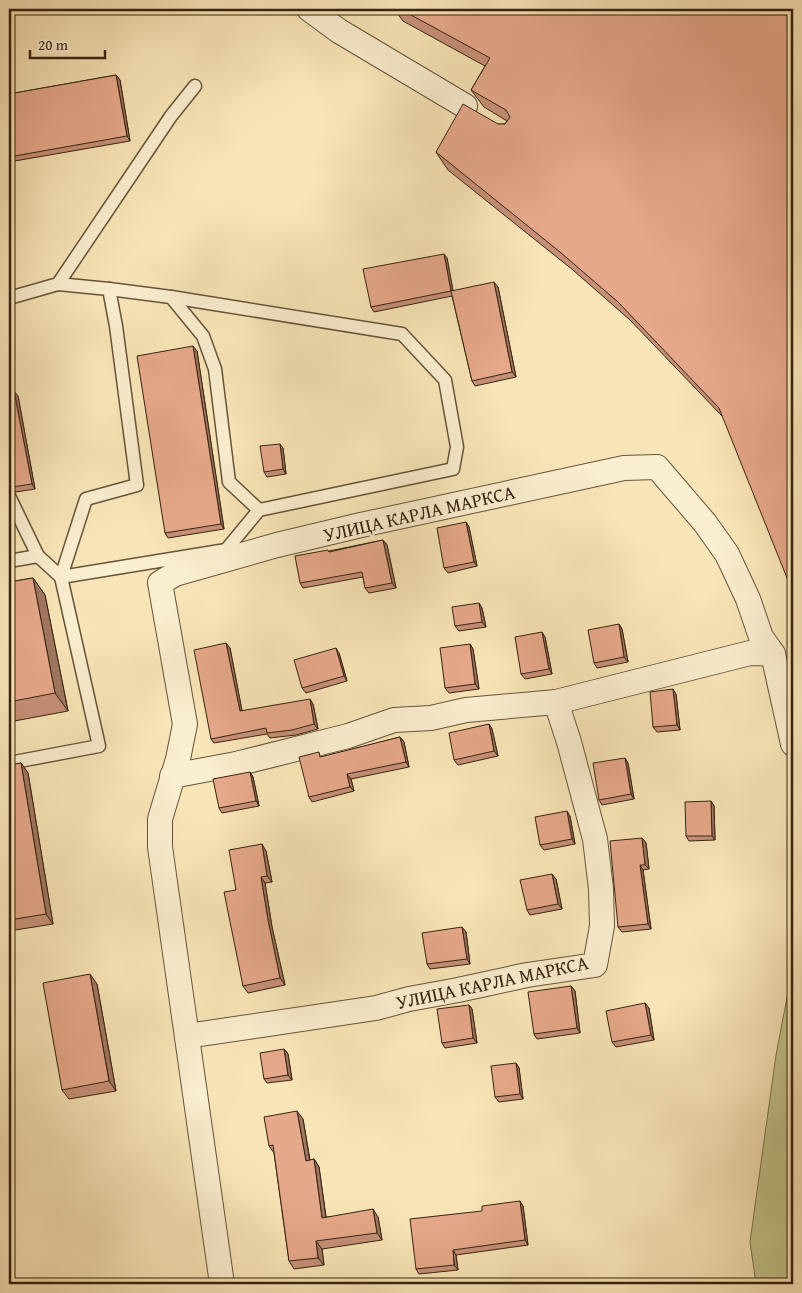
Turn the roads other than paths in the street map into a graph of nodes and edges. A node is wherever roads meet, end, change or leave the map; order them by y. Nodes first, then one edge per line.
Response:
1 (309, 9) edge
2 (195, 86) dead end
3 (469, 108) edge
4 (58, 284) junction
5 (109, 289) junction
6 (171, 297) junction
7 (9, 298) edge
8 (9, 496) edge
9 (259, 510) junction
10 (38, 556) junction
11 (9, 561) edge
12 (61, 577) junction
13 (774, 654) junction
14 (556, 702) junction
15 (793, 744) edge
16 (9, 763) edge
17 (172, 776) junction
18 (187, 1036) junction
19 (222, 1284) edge

1 - 3 street
2 - 4 lane
4 - 5 lane
4 - 7 lane
5 - 6 lane
5 - 12 lane
6 - 9 lane
6 - 9 lane
8 - 10 lane
9 - 12 lane
10 - 11 lane
10 - 12 lane
12 - 16 lane
13 - 14 street
13 - 15 street, УЛИЦА КАРЛА МАРКСА
13 - 17 street, УЛИЦА КАРЛА МАРКСА
14 - 17 street
14 - 18 street, УЛИЦА КАРЛА МАРКСА
17 - 18 street, УЛИЦА КАРЛА МАРКСА
18 - 19 street, УЛИЦА КАРЛА МАРКСА

